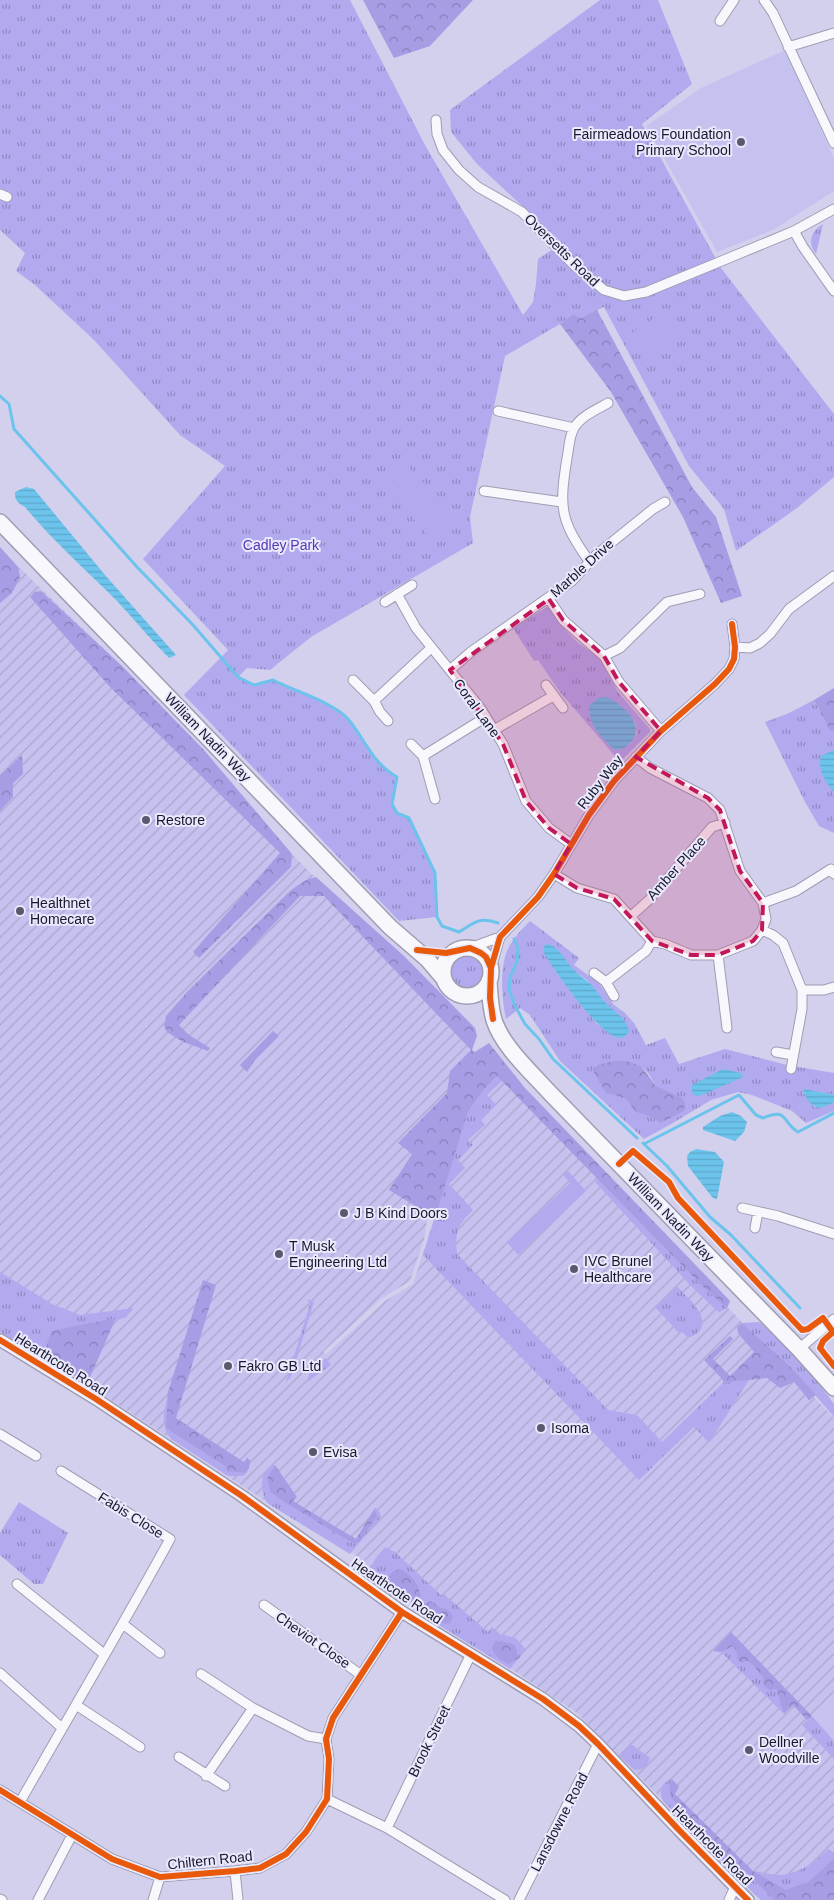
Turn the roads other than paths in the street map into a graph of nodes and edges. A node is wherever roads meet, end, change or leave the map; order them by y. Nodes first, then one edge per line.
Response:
1 (734, 0) edge
2 (764, 0) edge
3 (720, 21) dead end
4 (834, 33) edge
5 (788, 47) junction
6 (436, 120) dead end
7 (834, 142) edge
8 (834, 209) edge
9 (794, 231) junction
10 (834, 291) edge
11 (608, 403) dead end
12 (498, 411) dead end
13 (574, 428) junction
14 (484, 491) dead end
15 (562, 502) junction
16 (665, 502) dead end
17 (0, 522) edge
18 (590, 562) junction
19 (834, 576) edge
20 (412, 585) dead end
21 (397, 594) junction
22 (700, 594) dead end
23 (549, 599) junction
24 (385, 602) dead end
25 (732, 624) dead end
26 (736, 647) junction
27 (431, 648) junction
28 (604, 656) junction
29 (450, 670) junction
30 (353, 680) dead end
31 (546, 685) dead end
32 (554, 696) junction
33 (374, 701) junction
34 (563, 708) dead end
35 (486, 717) junction
36 (388, 721) dead end
37 (494, 730) junction
38 (661, 731) junction
39 (410, 744) dead end
40 (423, 756) junction
41 (636, 757) junction
42 (435, 799) dead end
43 (725, 823) junction
44 (571, 844) junction
45 (833, 870) edge
46 (554, 874) junction
47 (763, 903) junction
48 (630, 917) junction
49 (762, 930) junction
50 (500, 937) junction
51 (652, 941) junction
52 (417, 950) junction
53 (463, 950) junction
54 (718, 955) junction
55 (594, 973) dead end
56 (490, 974) junction
57 (444, 979) junction
58 (606, 982) junction
59 (834, 987) edge
60 (802, 990) junction
61 (466, 996) junction
62 (614, 996) dead end
63 (493, 1018) junction
64 (727, 1028) dead end
65 (776, 1052) dead end
66 (793, 1055) junction
67 (791, 1069) dead end
68 (742, 1208) dead end
69 (758, 1212) junction
70 (755, 1228) dead end
71 (834, 1234) edge
72 (834, 1320) edge
73 (0, 1340) edge
74 (800, 1348) junction
75 (834, 1388) edge
76 (0, 1434) edge
77 (36, 1456) dead end
78 (61, 1471) dead end
79 (17, 1584) dead end
80 (264, 1606) dead end
81 (402, 1612) junction
82 (123, 1624) junction
83 (160, 1653) dead end
84 (104, 1654) junction
85 (471, 1654) junction
86 (0, 1673) edge
87 (201, 1674) dead end
88 (361, 1675) junction
89 (76, 1704) junction
90 (253, 1708) junction
91 (62, 1728) junction
92 (326, 1739) junction
93 (598, 1744) junction
94 (140, 1747) dead end
95 (179, 1758) dead end
96 (206, 1776) junction
97 (225, 1786) dead end
98 (0, 1790) edge
99 (326, 1799) junction
100 (20, 1802) junction
101 (387, 1828) junction
102 (72, 1835) junction
103 (234, 1872) junction
104 (160, 1878) junction
105 (735, 1887) junction
106 (38, 1900) edge
107 (153, 1900) edge
108 (238, 1900) edge
109 (505, 1900) edge
110 (519, 1900) edge
111 (729, 1900) edge
112 (748, 1900) edge

1 - 3 street
2 - 5 street
4 - 5 street
5 - 7 street
6 - 9 street, Oversetts Road
8 - 9 street, Oversetts Road
9 - 10 street
11 - 13 street
12 - 13 street
13 - 15 street
14 - 15 street
15 - 18 street
16 - 18 street, Marble Drive
17 - 52 main road, William Nadin Way
18 - 23 street, Marble Drive
19 - 26 street
20 - 21 street
21 - 24 street
21 - 27 street, Coral Lane
22 - 28 street
23 - 28 street
23 - 29 street, Marble Drive
25 - 26 street, Ruby Way
26 - 38 street, Ruby Way
27 - 29 street, Coral Lane
27 - 33 street
28 - 38 street
29 - 35 street, Coral Lane
30 - 33 street
31 - 32 street
32 - 34 street
32 - 37 street
33 - 36 street
35 - 37 street, Coral Lane
35 - 40 street
37 - 44 street, Coral Lane
38 - 41 street, Ruby Way
39 - 40 street
40 - 42 street
41 - 43 street
41 - 44 street, Ruby Way
43 - 47 street
43 - 48 street, Amber Place
44 - 46 street, Ruby Way
45 - 47 street
46 - 48 street
46 - 50 street, Ruby Way
47 - 49 street
48 - 51 street
49 - 54 street
49 - 60 street
50 - 53 street, Ruby Way
50 - 56 street, Ruby Way
51 - 54 street
51 - 58 street
52 - 53 main road
52 - 57 main road, William Nadin Way
53 - 56 main road
53 - 57 main road
54 - 64 street
55 - 58 street
56 - 61 main road
56 - 63 main road, William Nadin Way
57 - 61 main road
58 - 62 street
59 - 60 street
60 - 66 street
61 - 63 main road, William Nadin Way
63 - 74 main road, William Nadin Way
65 - 66 street
66 - 67 street
68 - 69 street
69 - 70 street
69 - 71 street
72 - 74 street
73 - 81 street, Hearthcote Road
74 - 75 main road, William Nadin Way
76 - 77 street
78 - 82 street, Fabis Close
79 - 84 street
80 - 88 street, Cheviot Close
81 - 85 street, Hearthcote Road
81 - 88 street, Chiltern Road
82 - 83 street
82 - 84 street, Fabis Close
84 - 89 street, Fabis Close
85 - 93 street, Hearthcote Road
85 - 101 street, Brook Street
86 - 91 street
87 - 90 street
88 - 92 street, Chiltern Road
89 - 91 street, Fabis Close
89 - 94 street
90 - 92 street
90 - 96 street
91 - 100 street, Fabis Close
92 - 99 street, Chiltern Road
93 - 105 street, Hearthcote Road
93 - 110 street, Lansdowne Road
95 - 96 street
96 - 97 street
98 - 100 street, Chiltern Road
99 - 101 street
99 - 103 street, Chiltern Road
100 - 102 street, Chiltern Road
101 - 109 street
102 - 104 street, Chiltern Road
102 - 106 street
103 - 104 street, Chiltern Road
103 - 108 street
104 - 107 street
105 - 111 street
105 - 112 street, Hearthcote Road

